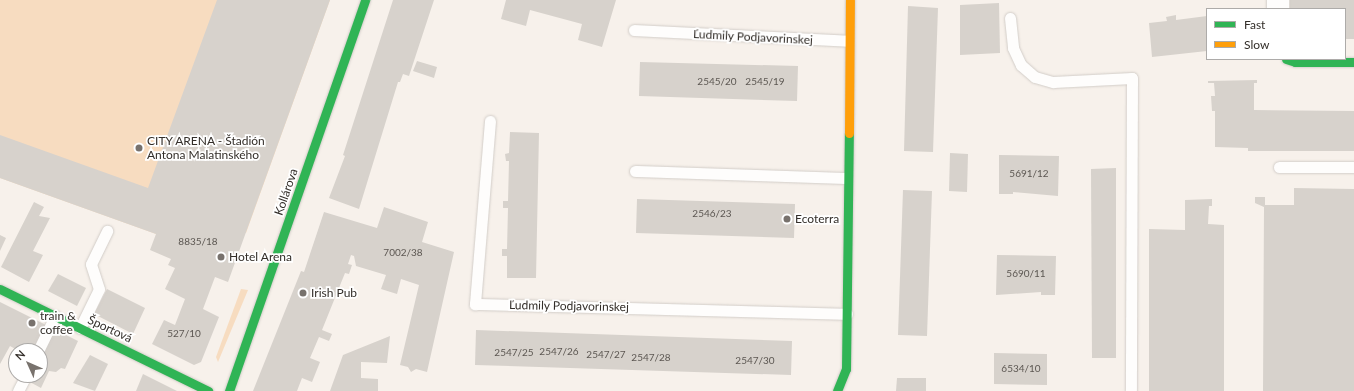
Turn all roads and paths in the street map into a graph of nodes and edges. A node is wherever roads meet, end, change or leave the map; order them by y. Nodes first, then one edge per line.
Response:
1 (365, 0) edge
2 (850, 0) edge
3 (1010, 18) dead end
4 (634, 30) dead end
5 (848, 41) junction
6 (1289, 60) edge
7 (1354, 62) edge
8 (490, 120) dead end
9 (1354, 167) edge
10 (1279, 168) dead end
11 (635, 171) dead end
12 (847, 178) junction
13 (107, 231) dead end
14 (0, 289) edge
15 (847, 314) junction
16 (55, 316) junction
17 (80, 328) junction
18 (42, 343) edge
19 (208, 391) edge
20 (229, 391) edge
21 (837, 391) edge
22 (1131, 391) edge

1 - 20 street, Kollárova
2 - 5 street
3 - 22 lane
4 - 5 lane, Ľudmily Podjavorinskej
5 - 12 street
6 - 7 street
8 - 15 lane, Ľudmily Podjavorinskej
9 - 10 lane
11 - 12 lane
12 - 15 street
13 - 17 lane
14 - 16 street, Športová
15 - 21 street
16 - 17 street, Športová
16 - 18 lane
17 - 19 street, Športová

